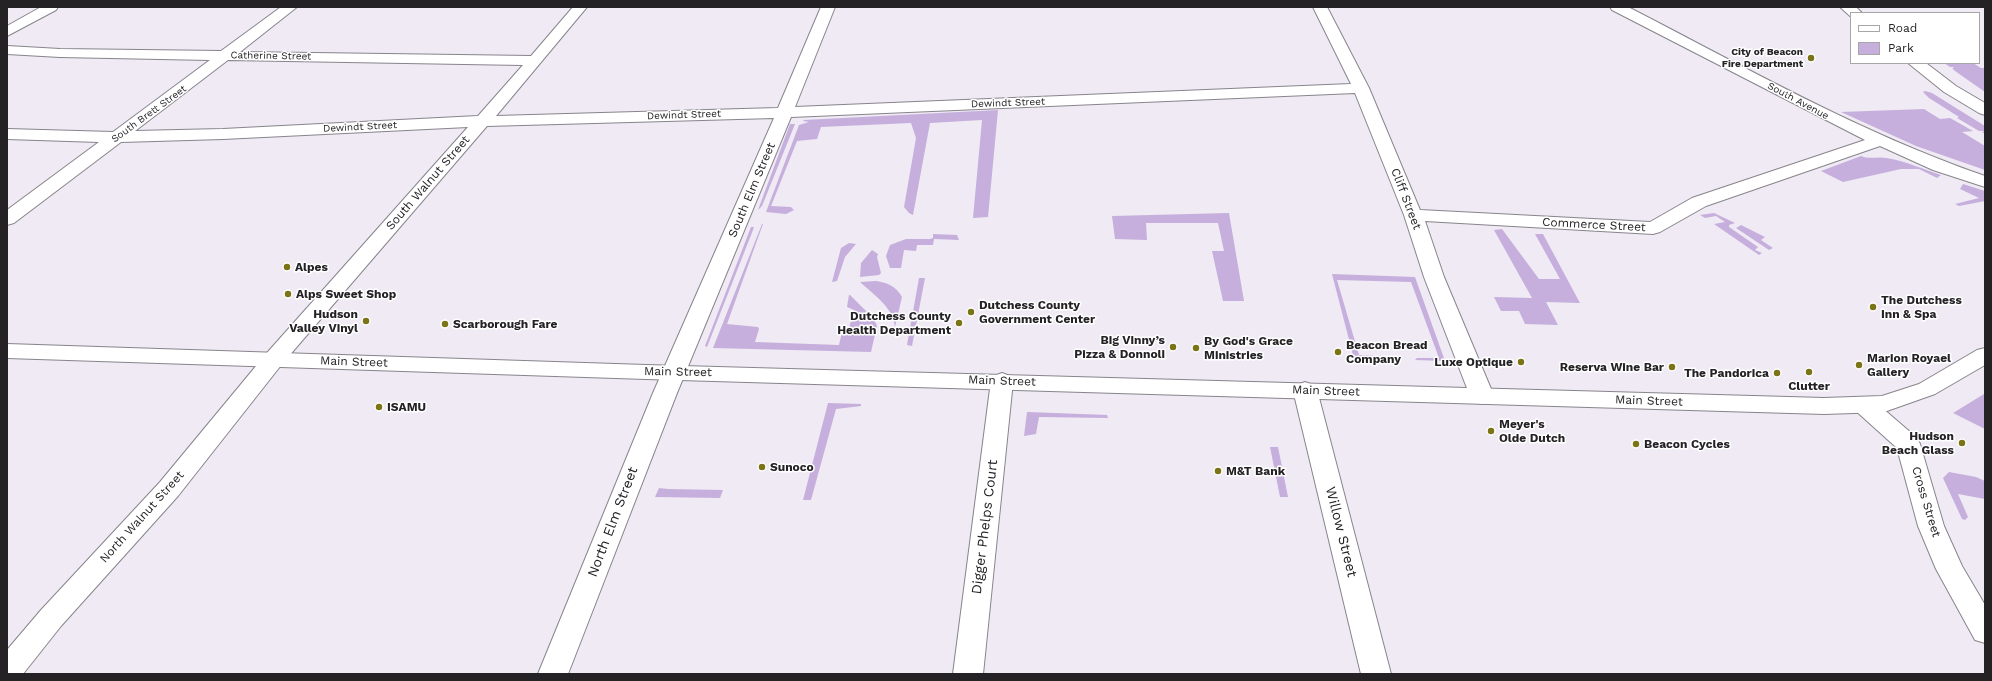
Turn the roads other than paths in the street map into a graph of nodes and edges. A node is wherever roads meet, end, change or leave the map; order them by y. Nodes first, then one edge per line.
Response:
1 (51, 7) edge
2 (290, 7) edge
3 (580, 7) edge
4 (828, 7) edge
5 (1320, 7) edge
6 (1617, 7) edge
7 (7, 32) edge
8 (7, 50) edge
9 (228, 56) junction
10 (535, 61) junction
11 (1917, 64) edge
12 (1361, 88) junction
13 (1985, 110) edge
14 (784, 112) junction
15 (482, 121) junction
16 (7, 134) edge
17 (118, 136) junction
18 (1879, 141) junction
19 (1985, 182) edge
20 (1413, 215) junction
21 (7, 219) edge
22 (7, 351) edge
23 (1985, 355) edge
24 (274, 359) junction
25 (674, 372) junction
26 (1002, 381) junction
27 (1305, 390) junction
28 (1482, 396) junction
29 (1865, 406) junction
30 (1985, 631) edge
31 (7, 672) edge
32 (553, 674) edge
33 (968, 674) edge
34 (1376, 674) edge

1 - 7 street
2 - 9 street, South Brett Street
3 - 10 street, South Walnut Street
4 - 14 street, South Elm Street
5 - 12 street, Cliff Street
6 - 18 street, South Avenue
8 - 9 street, Catherine Street
9 - 10 street, Catherine Street
9 - 17 street, South Brett Street
10 - 15 street, South Walnut Street
11 - 13 street
12 - 14 street, Dewindt Street
12 - 20 street, Cliff Street
14 - 15 street, Dewindt Street
14 - 25 street, South Elm Street
15 - 17 street, Dewindt Street
15 - 24 street, South Walnut Street
16 - 17 street, Dewindt Street
17 - 21 street, South Brett Street
18 - 19 street, South Avenue
18 - 20 street, Commerce Street
20 - 28 street, Cliff Street
22 - 24 street, Main Street
23 - 29 street, Main Street
24 - 25 street, Main Street
24 - 31 street, North Walnut Street
25 - 26 street, Main Street
25 - 32 street, North Elm Street
26 - 27 street, Main Street
26 - 33 street, Digger Phelps Court
27 - 28 street, Main Street
27 - 34 street, Willow Street
28 - 29 street, Main Street
29 - 30 street, Cross Street

